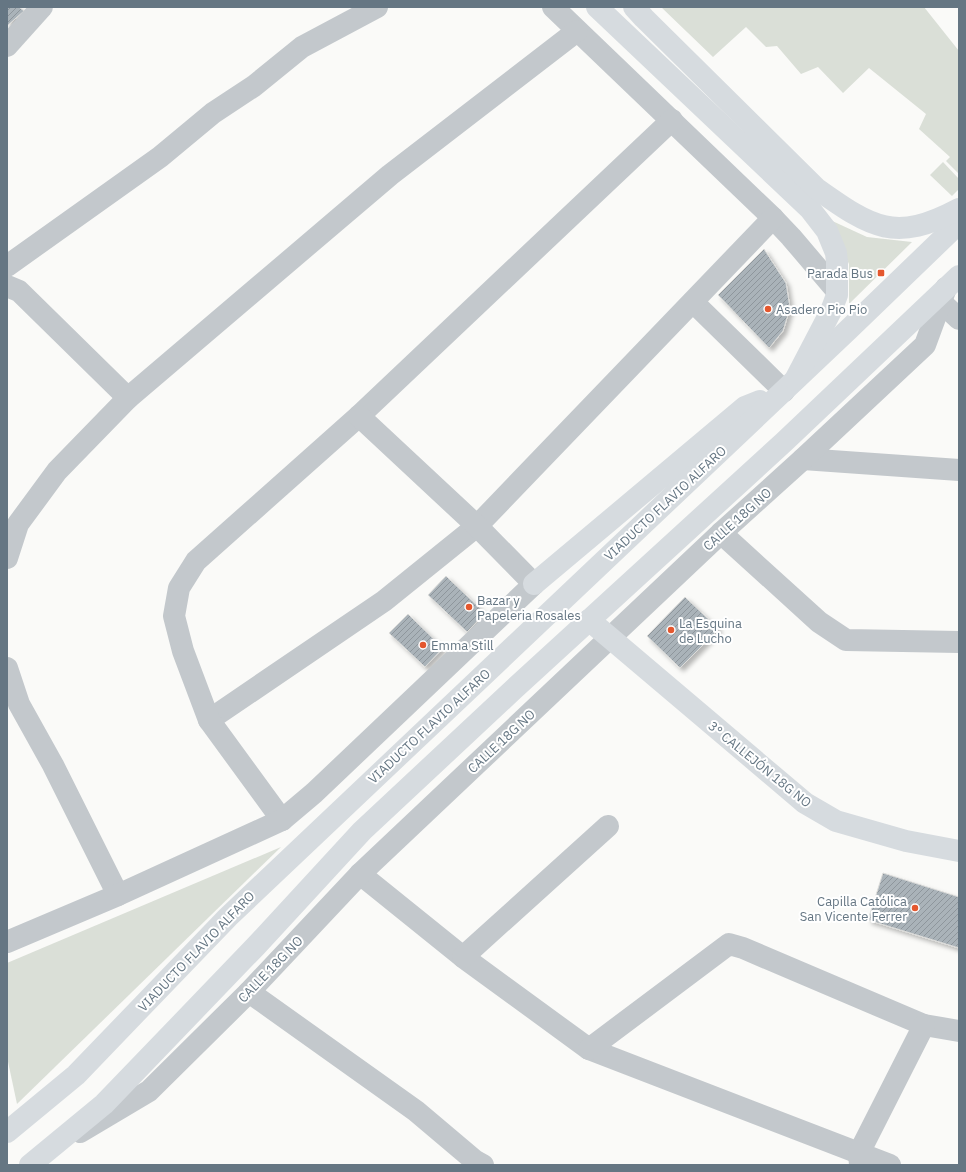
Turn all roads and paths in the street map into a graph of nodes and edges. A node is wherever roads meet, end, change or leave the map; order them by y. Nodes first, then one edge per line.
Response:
1 (377, 7) edge
2 (553, 7) edge
3 (597, 7) edge
4 (634, 7) edge
5 (40, 8) edge
6 (577, 31) junction
7 (7, 46) edge
8 (672, 120) junction
9 (959, 209) edge
10 (773, 218) junction
11 (959, 223) edge
12 (7, 266) edge
13 (7, 286) edge
14 (949, 289) edge
15 (837, 291) junction
16 (693, 302) junction
17 (959, 319) edge
18 (784, 390) junction
19 (128, 398) junction
20 (359, 416) junction
21 (803, 459) junction
22 (959, 470) edge
23 (477, 526) junction
24 (720, 533) junction
25 (7, 558) edge
26 (534, 584) junction
27 (589, 620) junction
28 (610, 638) junction
29 (959, 642) edge
30 (7, 668) edge
31 (209, 720) junction
32 (282, 820) junction
33 (608, 826) dead end
34 (959, 851) edge
35 (360, 874) junction
36 (118, 895) junction
37 (7, 942) edge
38 (463, 957) junction
39 (249, 992) junction
40 (924, 1025) junction
41 (959, 1031) edge
42 (589, 1048) junction
43 (7, 1132) edge
44 (859, 1159) edge
45 (474, 1163) edge
46 (24, 1165) edge
47 (30, 1165) edge
48 (890, 1165) edge

1 - 12 street
2 - 6 street
3 - 15 main road
4 - 9 main road
5 - 7 street
6 - 8 street
6 - 19 street
8 - 10 street
8 - 20 street
10 - 15 street
10 - 16 street
11 - 18 main road, VIADUCTO FLAVIO ALFARO
13 - 19 street
14 - 17 street
14 - 21 street, CALLE 18G NO
14 - 27 main road
15 - 18 main road
16 - 18 street
16 - 23 street
18 - 26 main road
18 - 43 main road, VIADUCTO FLAVIO ALFARO
19 - 25 street
20 - 23 street
20 - 31 street
21 - 22 street
21 - 24 street, CALLE 18G NO
23 - 26 street
23 - 31 street
24 - 28 street, CALLE 18G NO
24 - 29 street
26 - 32 street
27 - 28 main road, 3° CALLEJÓN 18G NO
27 - 47 main road
28 - 34 main road, 3° CALLEJÓN 18G NO
28 - 35 street, CALLE 18G NO
30 - 36 street
31 - 32 street
32 - 36 street
33 - 38 street
35 - 38 street
35 - 39 street, CALLE 18G NO
36 - 37 street
38 - 42 street
39 - 45 street
39 - 46 street, CALLE 18G NO
40 - 41 street
40 - 42 street
40 - 44 street
42 - 44 street
44 - 48 street

